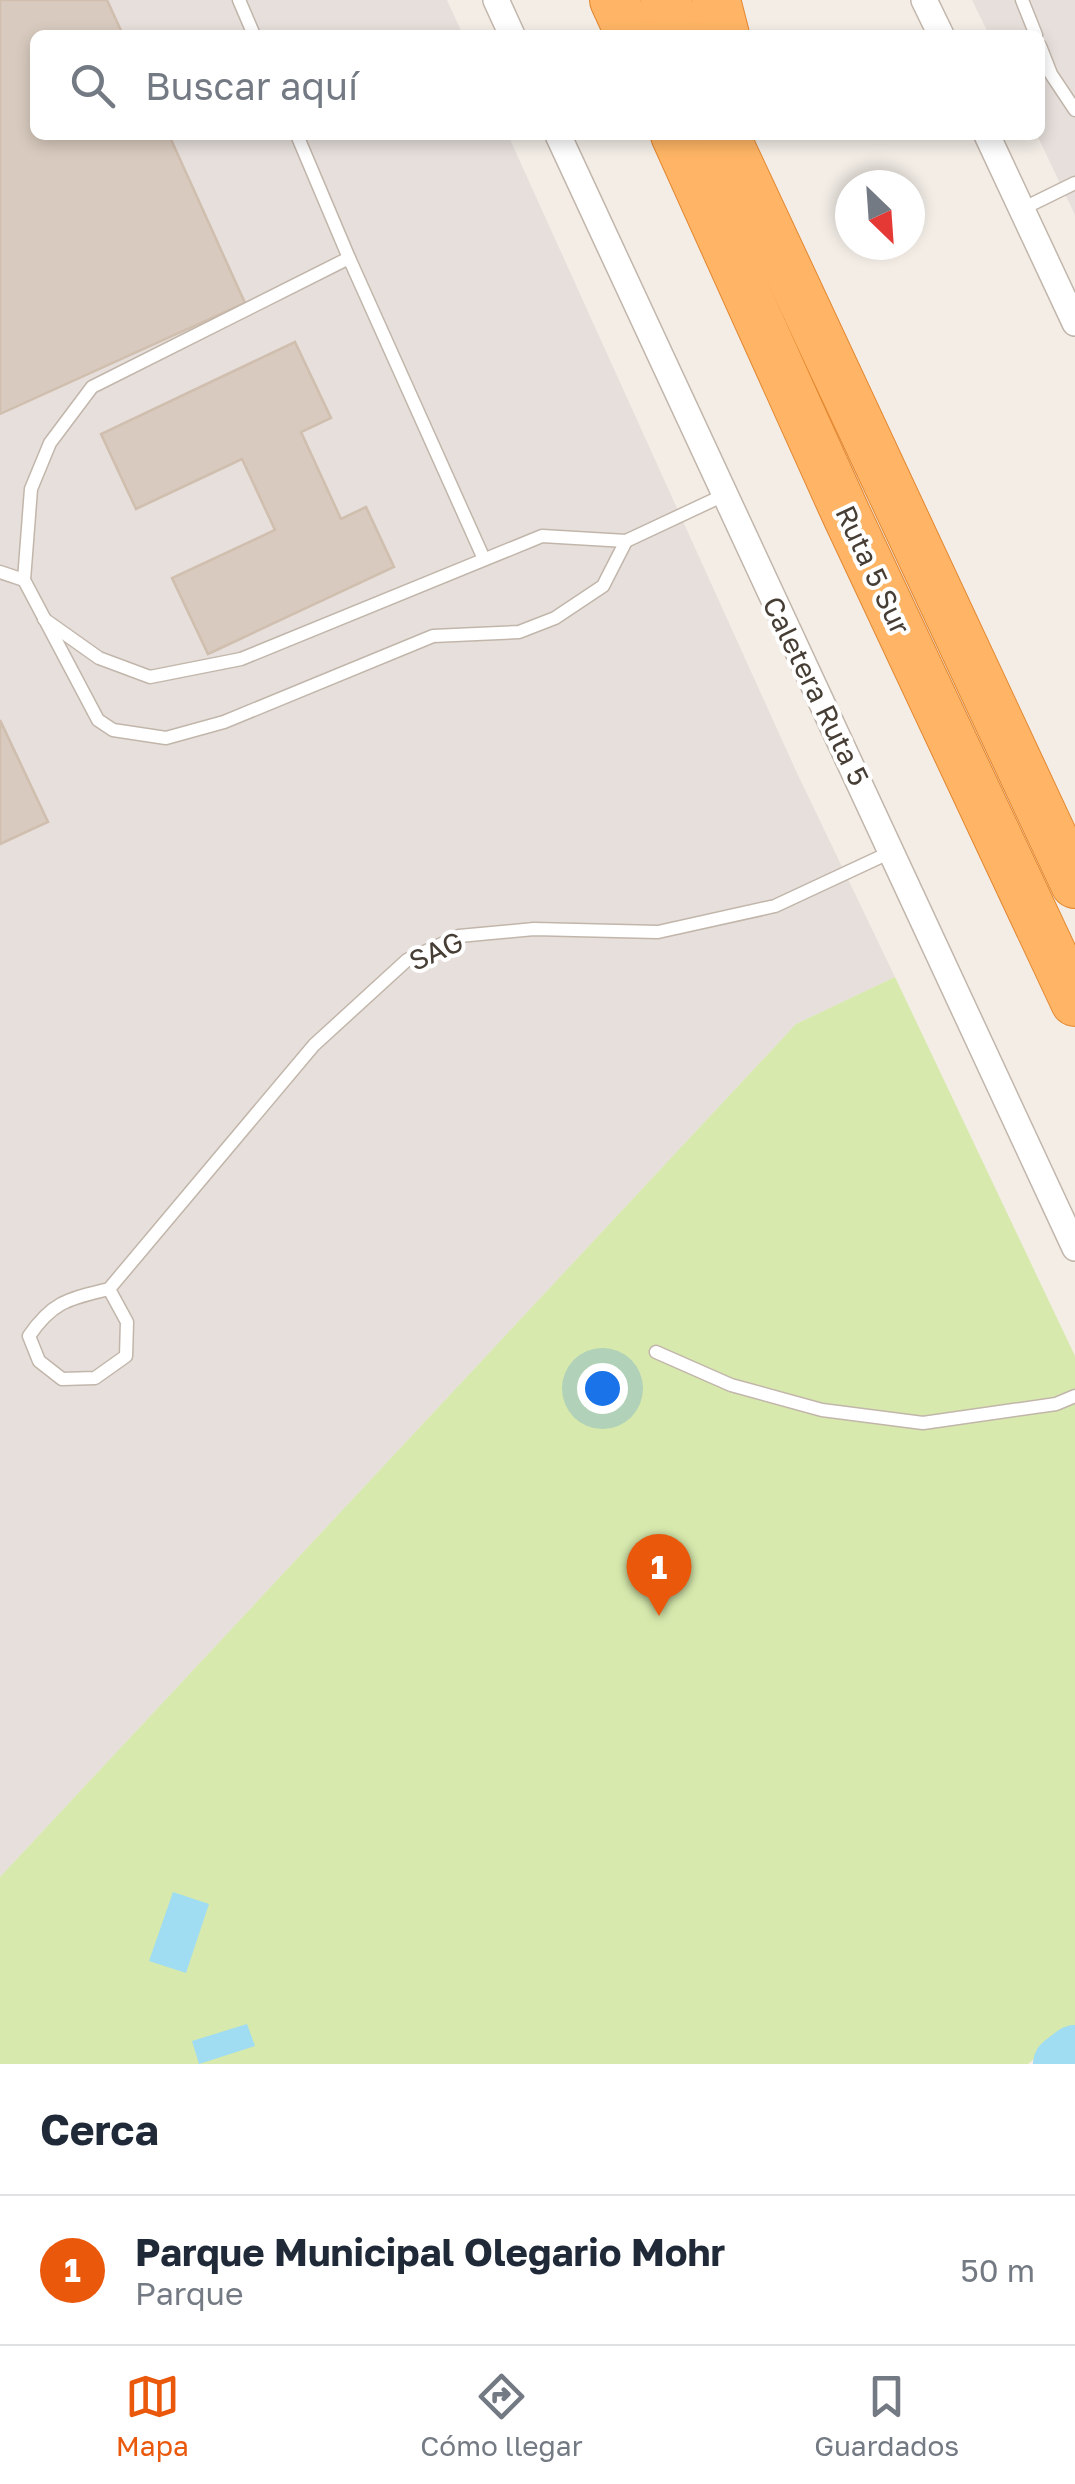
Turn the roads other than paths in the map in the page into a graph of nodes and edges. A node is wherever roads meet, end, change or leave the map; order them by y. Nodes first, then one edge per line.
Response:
1 (240, 0) edge
2 (496, 0) edge
3 (614, 0) edge
4 (666, 0) edge
5 (716, 0) edge
6 (924, 0) edge
7 (1022, 0) edge
8 (252, 30) edge
9 (510, 30) edge
10 (628, 30) edge
11 (679, 30) edge
12 (724, 30) edge
13 (939, 30) edge
14 (1034, 30) edge
15 (1045, 59) edge
16 (1075, 110) edge
17 (299, 140) edge
18 (560, 140) edge
19 (677, 140) edge
20 (727, 140) edge
21 (745, 140) edge
22 (989, 140) edge
23 (1075, 184) edge
24 (752, 195) junction
25 (1022, 209) junction
26 (349, 258) junction
27 (1075, 323) edge
28 (722, 496) junction
29 (626, 541) junction
30 (484, 558) junction
31 (0, 572) edge
32 (24, 580) junction
33 (42, 618) junction
34 (892, 851) junction
35 (1075, 884) edge
36 (1075, 1002) edge
37 (1075, 1248) edge
38 (108, 1290) junction
39 (656, 1352) dead end
40 (1075, 1396) edge

1 - 8 lane
2 - 9 street
3 - 10 highway
4 - 11 highway
5 - 12 highway
6 - 13 street
7 - 14 lane
15 - 16 lane
17 - 26 lane
18 - 28 street, Caletera Ruta 5
19 - 36 highway, Ruta 5 Sur
20 - 24 highway, Ruta 5 Sur
21 - 24 highway
22 - 25 street
23 - 25 lane
24 - 35 highway, Ruta 5 Sur
25 - 27 street
26 - 30 lane
26 - 32 lane
28 - 29 lane
28 - 34 street, Caletera Ruta 5
29 - 30 lane
29 - 33 lane
30 - 33 lane
31 - 32 lane
32 - 33 lane
34 - 37 street, Caletera Ruta 5
34 - 38 lane, SAG
38 - 38 lane
39 - 40 lane

